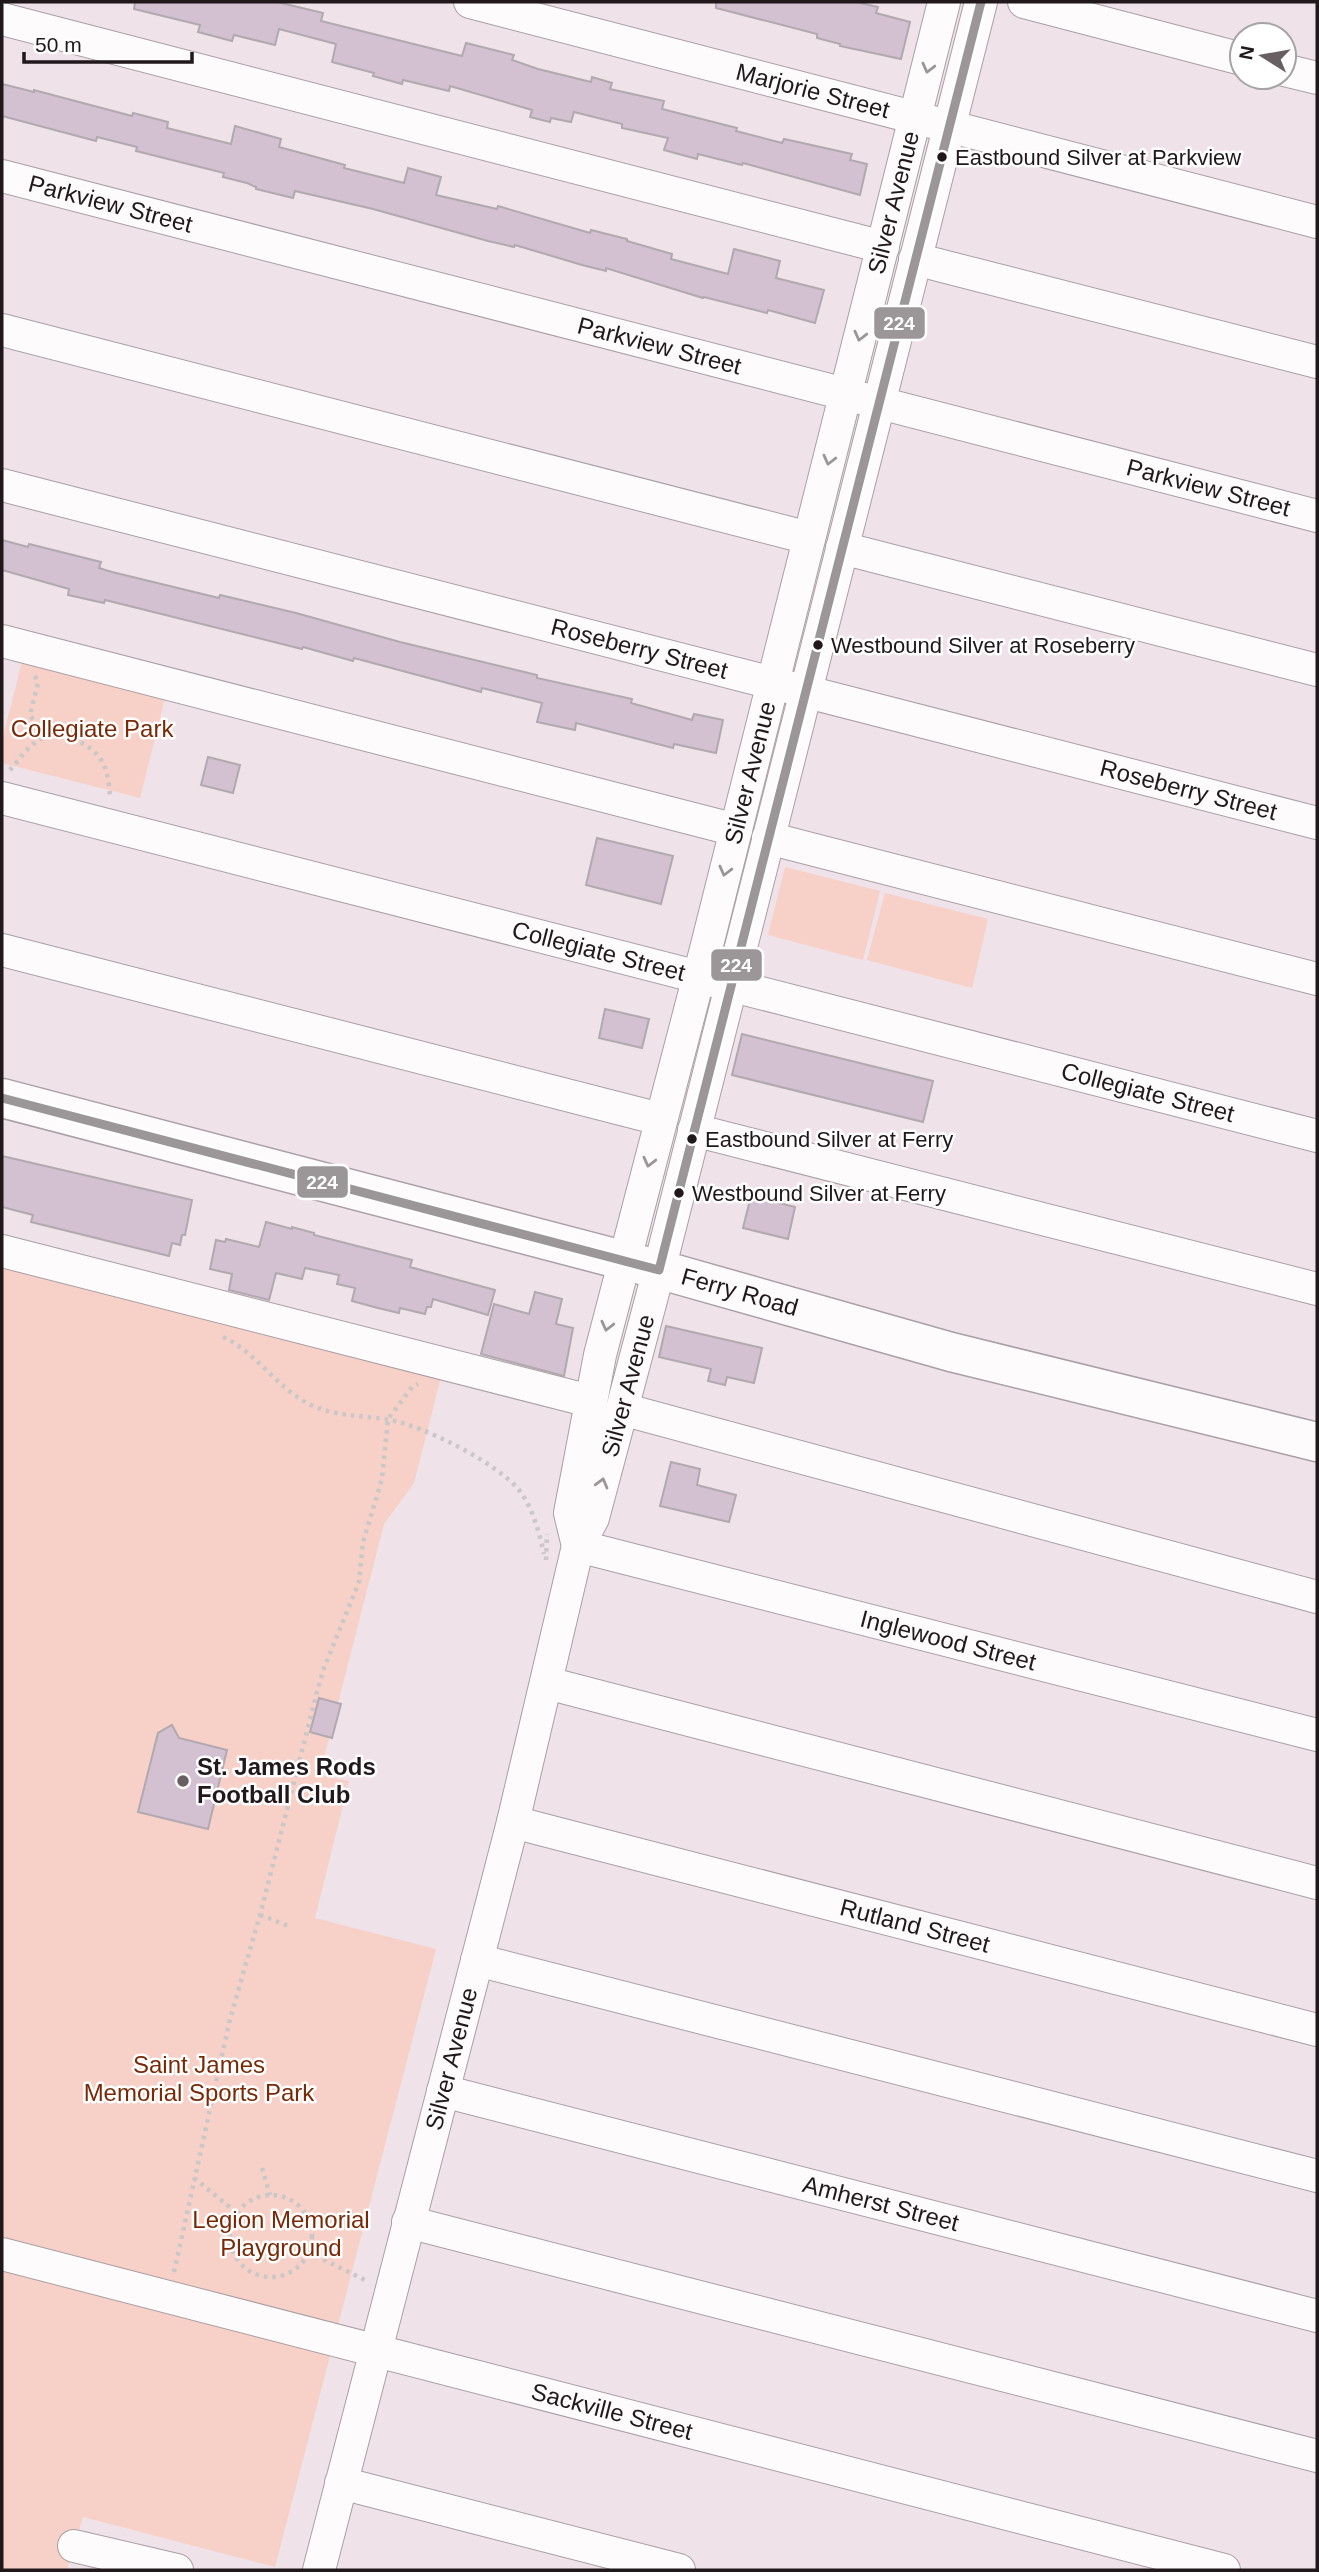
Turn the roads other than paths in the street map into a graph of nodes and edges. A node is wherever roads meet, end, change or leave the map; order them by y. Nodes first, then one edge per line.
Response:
1 (470, 2) edge
2 (944, 2) edge
3 (981, 2) edge
4 (1024, 2) edge
5 (2, 19) edge
6 (1228, 55) edge
7 (1298, 73) edge
8 (1317, 78) edge
9 (915, 119) junction
10 (948, 128) junction
11 (2, 176) edge
12 (1317, 222) edge
13 (883, 247) junction
14 (915, 259) junction
15 (2, 330) edge
16 (1317, 362) edge
17 (845, 394) junction
18 (879, 403) junction
19 (2, 485) edge
20 (1317, 516) edge
21 (809, 538) junction
22 (842, 548) junction
23 (12, 644) edge
24 (1317, 670) edge
25 (773, 682) junction
26 (806, 691) junction
27 (6, 784) edge
28 (1317, 823) edge
29 (736, 830) junction
30 (768, 838) junction
31 (2, 950) edge
32 (698, 977) junction
33 (1317, 979) edge
34 (731, 985) junction
35 (2, 1098) edge
36 (660, 1119) junction
37 (694, 1130) junction
38 (1317, 1136) edge
39 (2, 1251) edge
40 (641, 1265) junction
41 (1317, 1289) edge
42 (590, 1401) junction
43 (622, 1409) junction
44 (1317, 1442) edge
45 (578, 1546) junction
46 (1317, 1597) edge
47 (547, 1683) junction
48 (1317, 1735) edge
49 (513, 1822) junction
50 (1317, 1883) edge
51 (477, 1960) junction
52 (1317, 2030) edge
53 (443, 2091) junction
54 (1317, 2176) edge
55 (408, 2222) junction
56 (2, 2254) edge
57 (1317, 2316) edge
58 (376, 2350) junction
59 (1317, 2456) edge
60 (341, 2483) junction
61 (74, 2546) dead end
62 (177, 2570) edge
63 (319, 2570) edge
64 (679, 2570) edge
65 (1224, 2570) edge

1 - 9 street, Marjorie Street
2 -> 9 street, Silver Avenue
3 - 10 street, Silver Avenue
4 - 6 street
5 - 13 street
7 - 8 street
9 - 10 street, Marjorie Street
9 - 13 street, Silver Avenue
10 - 12 street, Marjorie Street
10 - 14 street, Silver Avenue
11 - 17 street, Parkview Street
13 -> 17 street, Silver Avenue
14 - 16 street
14 - 18 street, Silver Avenue
15 - 21 street
17 - 18 street, Parkview Street
17 -> 21 street, Silver Avenue
18 - 20 street, Parkview Street
18 - 22 street, Silver Avenue
19 - 25 street, Roseberry Street
21 - 25 street, Silver Avenue
22 - 24 street
22 - 26 street, Silver Avenue
23 - 29 street
25 - 26 street, Roseberry Street
25 - 29 street, Silver Avenue
26 - 28 street, Roseberry Street
26 - 30 street, Silver Avenue
27 - 32 street, Collegiate Street
29 -> 32 street, Silver Avenue
30 - 33 street
30 - 34 street, Silver Avenue
31 - 36 street
32 - 34 street, Collegiate Street
32 - 36 street, Silver Avenue
34 - 37 street, Silver Avenue
34 - 38 street, Collegiate Street
35 - 40 main road, Ferry Road
36 -> 40 street, Silver Avenue
37 - 40 street, Silver Avenue
37 - 41 street
39 - 42 street
40 -> 42 street, Silver Avenue
40 - 43 street, Silver Avenue
40 - 44 main road, Ferry Road
42 - 45 street, Silver Avenue
45 -> 43 street, Silver Avenue
43 - 46 street
45 - 47 street, Silver Avenue
45 - 48 street, Inglewood Street
47 - 49 street, Silver Avenue
47 - 50 street
49 - 51 street, Silver Avenue
49 - 52 street, Rutland Street
51 - 53 street, Silver Avenue
51 - 54 street
53 - 55 street, Silver Avenue
53 - 57 street, Amherst Street
55 - 58 street, Silver Avenue
55 - 59 street
56 - 58 street, Sackville Street
58 - 60 street, Silver Avenue
58 - 65 street, Sackville Street
60 - 63 street, Silver Avenue
60 - 64 street
61 - 62 street

